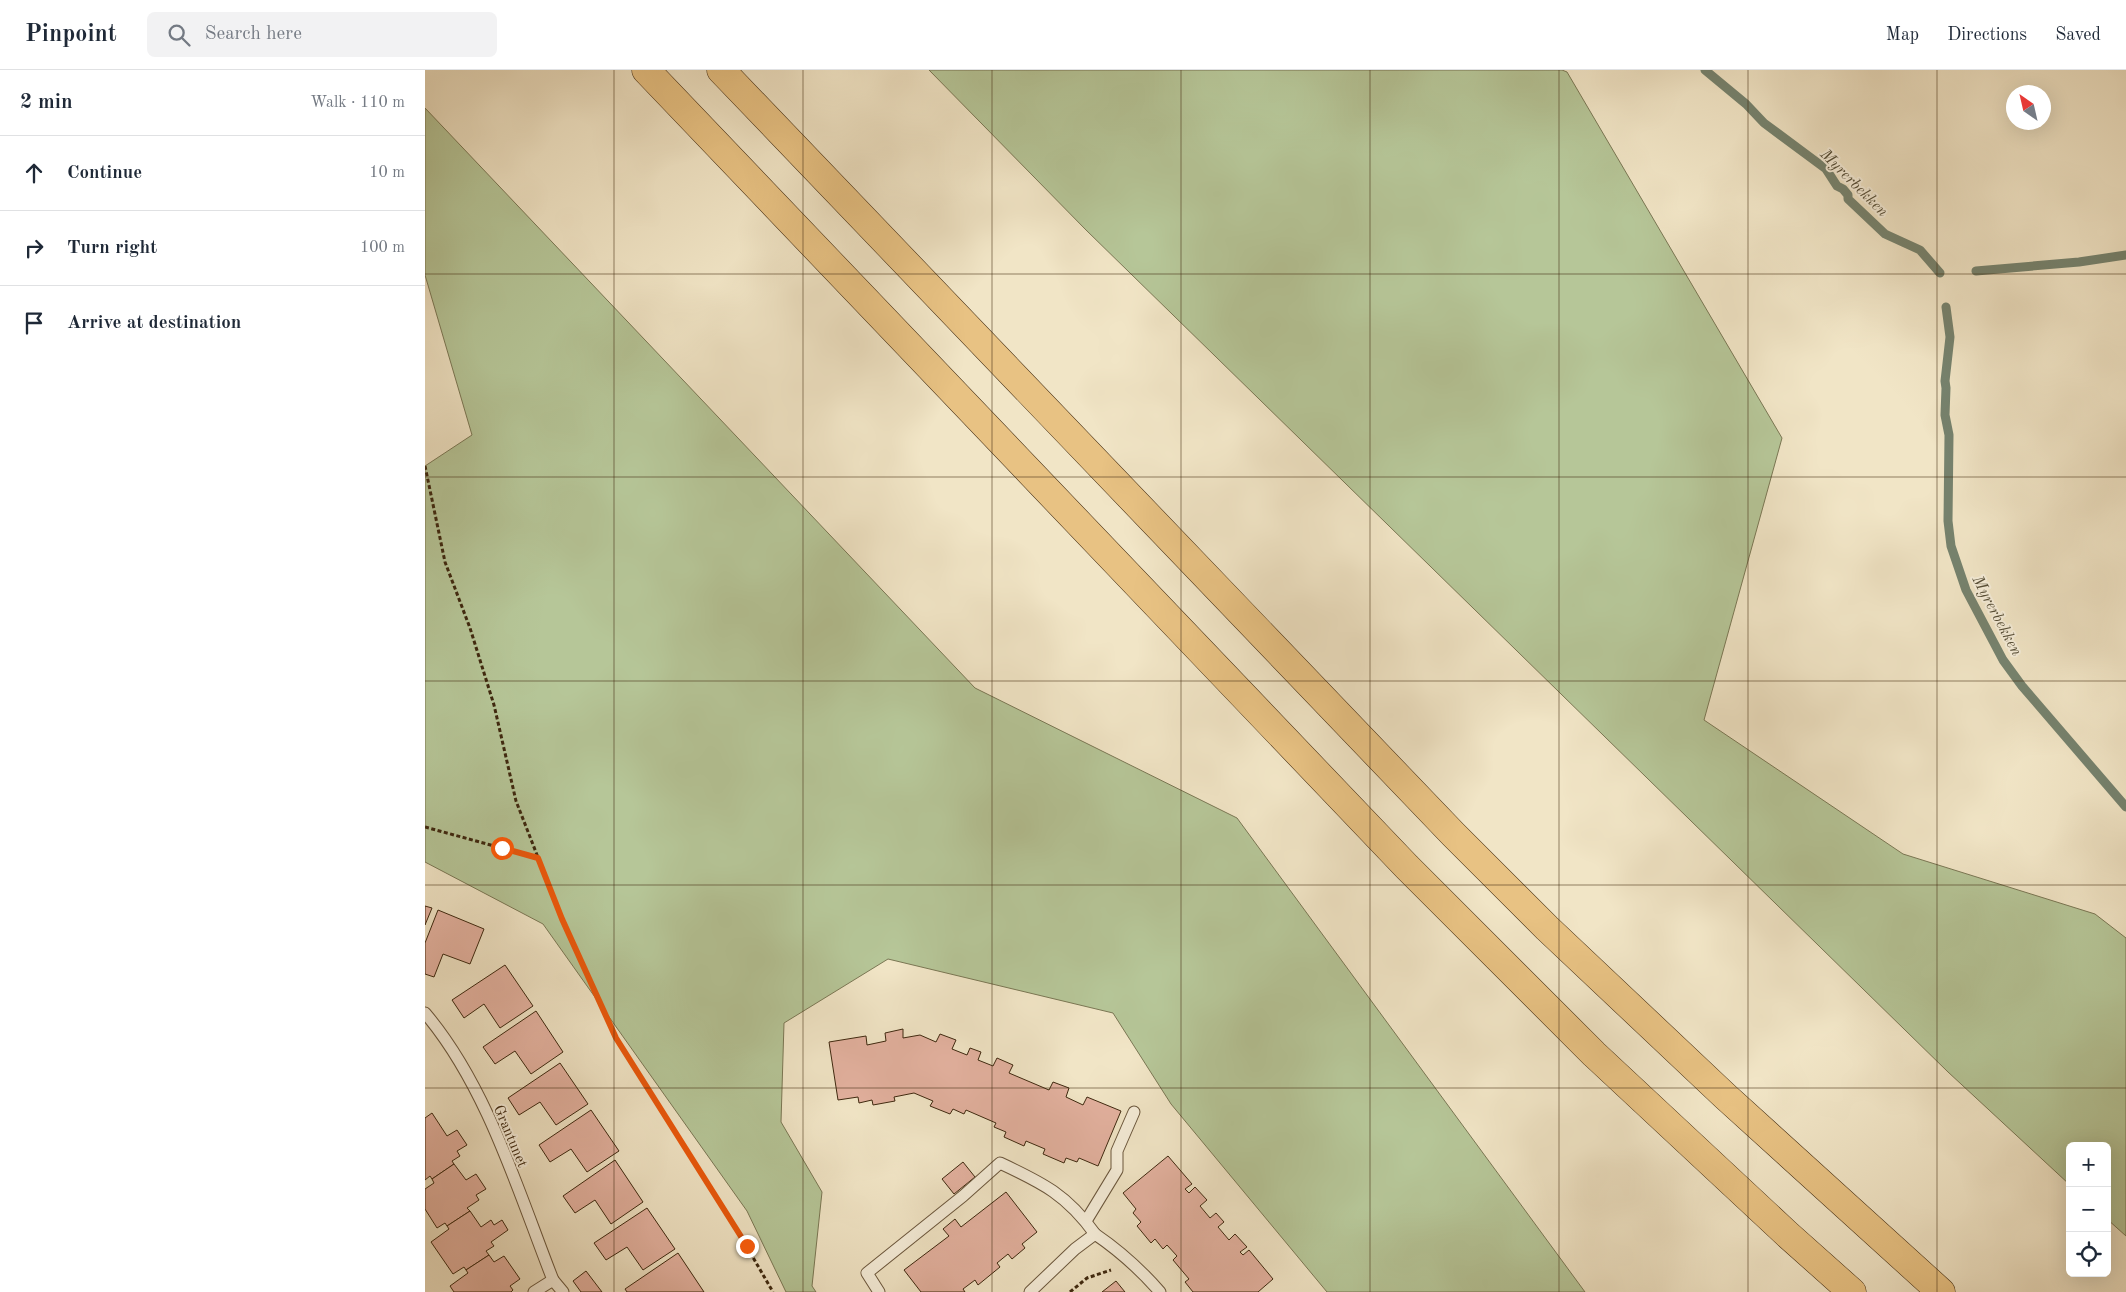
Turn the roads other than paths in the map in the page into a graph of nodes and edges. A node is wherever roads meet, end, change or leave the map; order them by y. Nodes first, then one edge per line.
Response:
1 (646, 70) edge
2 (721, 70) edge
3 (425, 1013) edge
4 (1134, 1112) dead end
5 (1086, 1221) junction
6 (1095, 1234) junction
7 (553, 1280) junction
8 (534, 1292) edge
9 (563, 1292) edge
10 (879, 1292) edge
11 (1030, 1292) edge
12 (1160, 1292) edge
13 (1852, 1292) edge
14 (1941, 1292) edge

1 - 13 highway
2 - 14 highway
3 - 7 lane, Grantunet
4 - 5 lane
5 - 6 lane
5 - 10 lane
6 - 11 lane
6 - 12 lane
7 - 8 lane
7 - 9 lane, Grantunet

